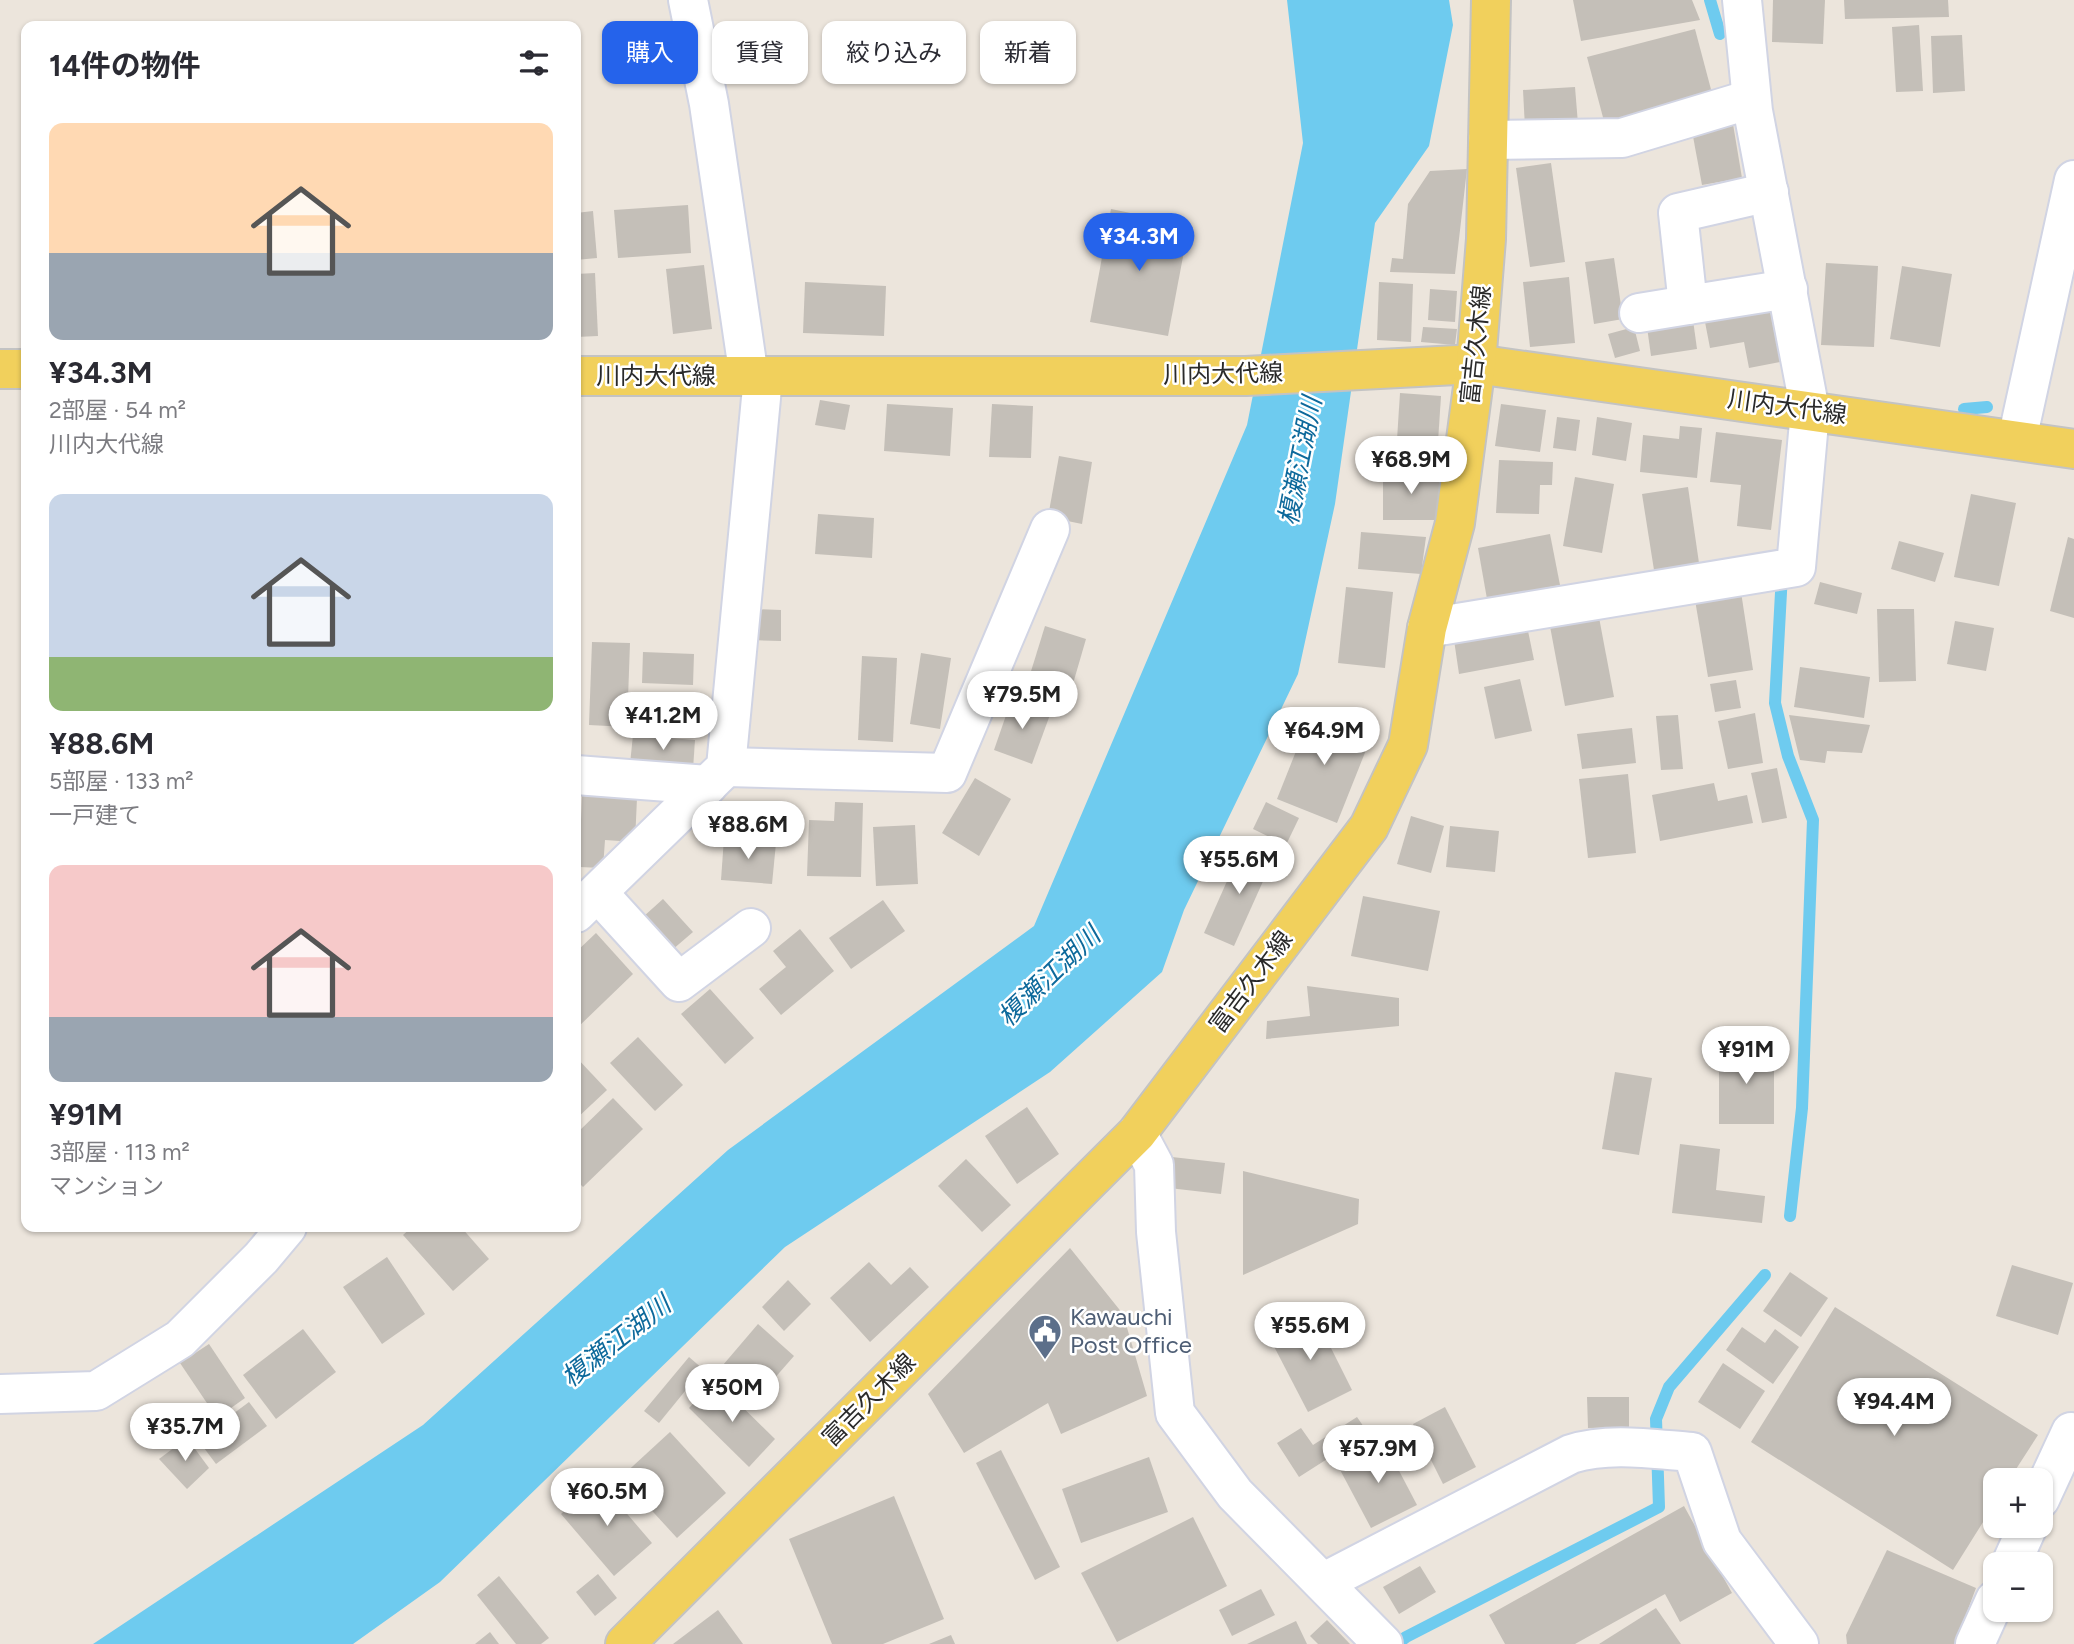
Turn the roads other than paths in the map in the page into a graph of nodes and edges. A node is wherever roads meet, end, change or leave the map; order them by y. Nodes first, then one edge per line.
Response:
1 (688, 0) edge
2 (1491, 0) edge
3 (1742, 0) edge
4 (1751, 99) junction
5 (1488, 140) junction
6 (2074, 180) edge
7 (1769, 192) junction
8 (1787, 289) junction
9 (1688, 305) junction
10 (1639, 313) dead end
11 (1476, 364) junction
12 (0, 369) edge
13 (21, 369) edge
14 (581, 376) edge
15 (756, 377) junction
16 (1810, 411) junction
17 (2017, 440) junction
18 (2074, 449) edge
19 (1050, 529) dead end
20 (1427, 628) junction
21 (581, 775) edge
22 (717, 776) junction
23 (587, 903) edge
24 (751, 928) dead end
25 (1137, 1133) junction
26 (283, 1232) edge
27 (0, 1394) edge
28 (2071, 1432) dead end
29 (2053, 1471) edge
30 (1324, 1582) junction
31 (1985, 1622) edge
32 (625, 1644) edge
33 (1383, 1644) edge
34 (1799, 1644) edge
35 (1975, 1644) edge

1 - 15 street
2 - 5 main road, 富吉久木線
3 - 4 street
4 - 5 street
4 - 7 street
5 - 11 main road, 富吉久木線
6 - 17 street
7 - 8 street
7 - 9 street
8 - 9 street
8 - 16 street
9 - 10 street
11 - 15 main road, 川内大代線
11 - 16 main road, 川内大代線
11 - 20 main road, 富吉久木線
12 - 13 main road
14 - 15 main road, 川内大代線
15 - 22 street
16 - 17 main road, 川内大代線
16 - 20 street
17 - 18 main road, 川内大代線
19 - 22 street
20 - 25 main road, 富吉久木線
21 - 22 street
22 - 23 street
23 - 24 street
25 - 30 street
25 - 32 main road, 富吉久木線
26 - 27 street
28 - 29 street
30 - 33 street
30 - 34 street
31 - 35 street

